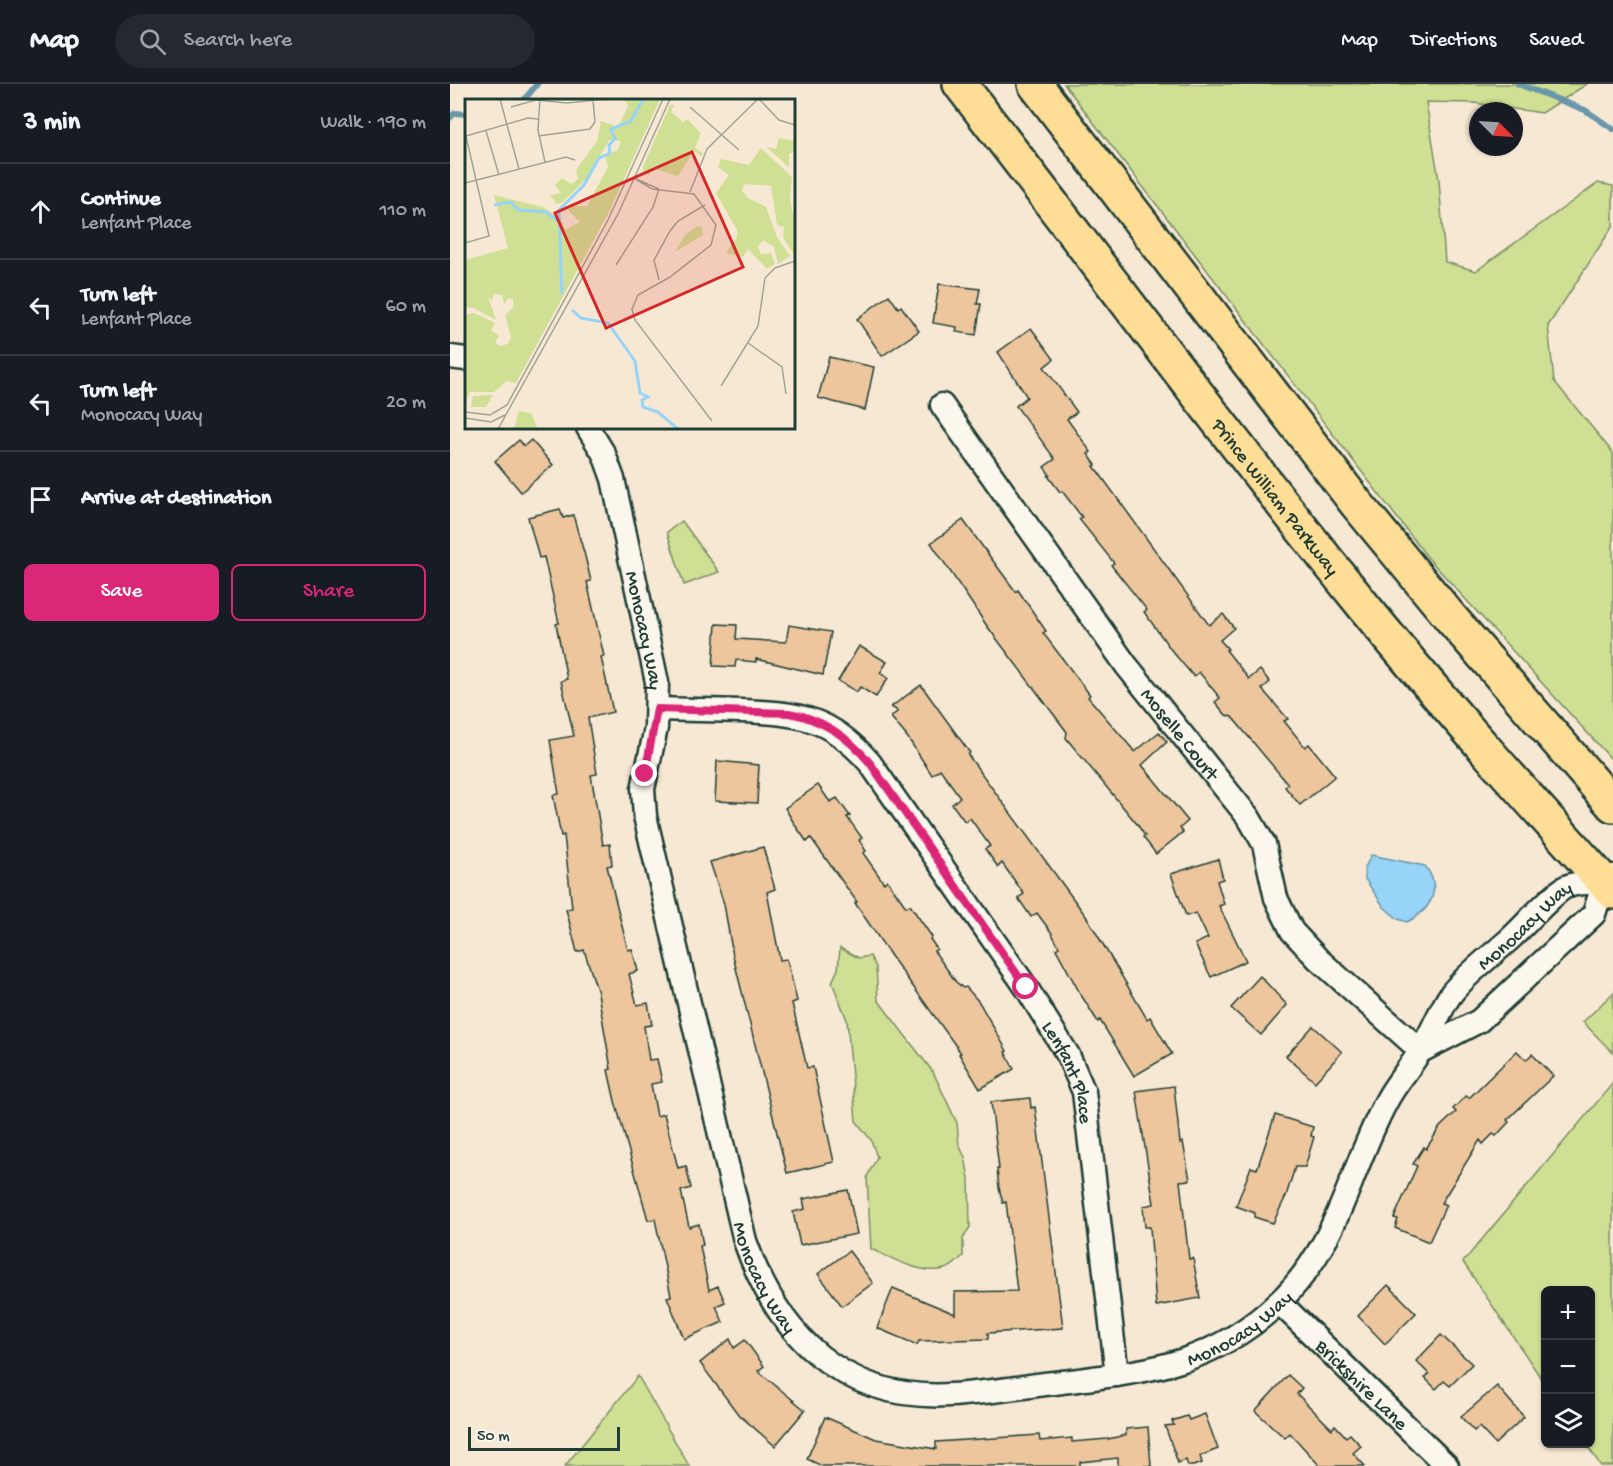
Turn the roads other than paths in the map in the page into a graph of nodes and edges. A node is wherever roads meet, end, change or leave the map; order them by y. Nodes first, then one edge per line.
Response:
1 (960, 84) edge
2 (1035, 84) edge
3 (450, 357) edge
4 (465, 359) edge
5 (942, 405) dead end
6 (589, 429) edge
7 (657, 709) junction
8 (1613, 805) edge
9 (1610, 883) edge
10 (1421, 1051) junction
11 (1279, 1302) junction
12 (1117, 1375) junction
13 (1447, 1466) edge

1 - 9 highway, Prince William Parkway
2 - 8 highway
3 - 4 street
5 - 10 street, Moselle Court
6 - 7 street, Monocacy Way
7 - 12 street, Lenfant Place
7 - 12 street, Monocacy Way
9 - 10 street, Monocacy Way
9 - 10 street, Monocacy Way
10 - 11 street, Monocacy Way
11 - 12 street, Monocacy Way
11 - 13 street, Brickshire Lane

